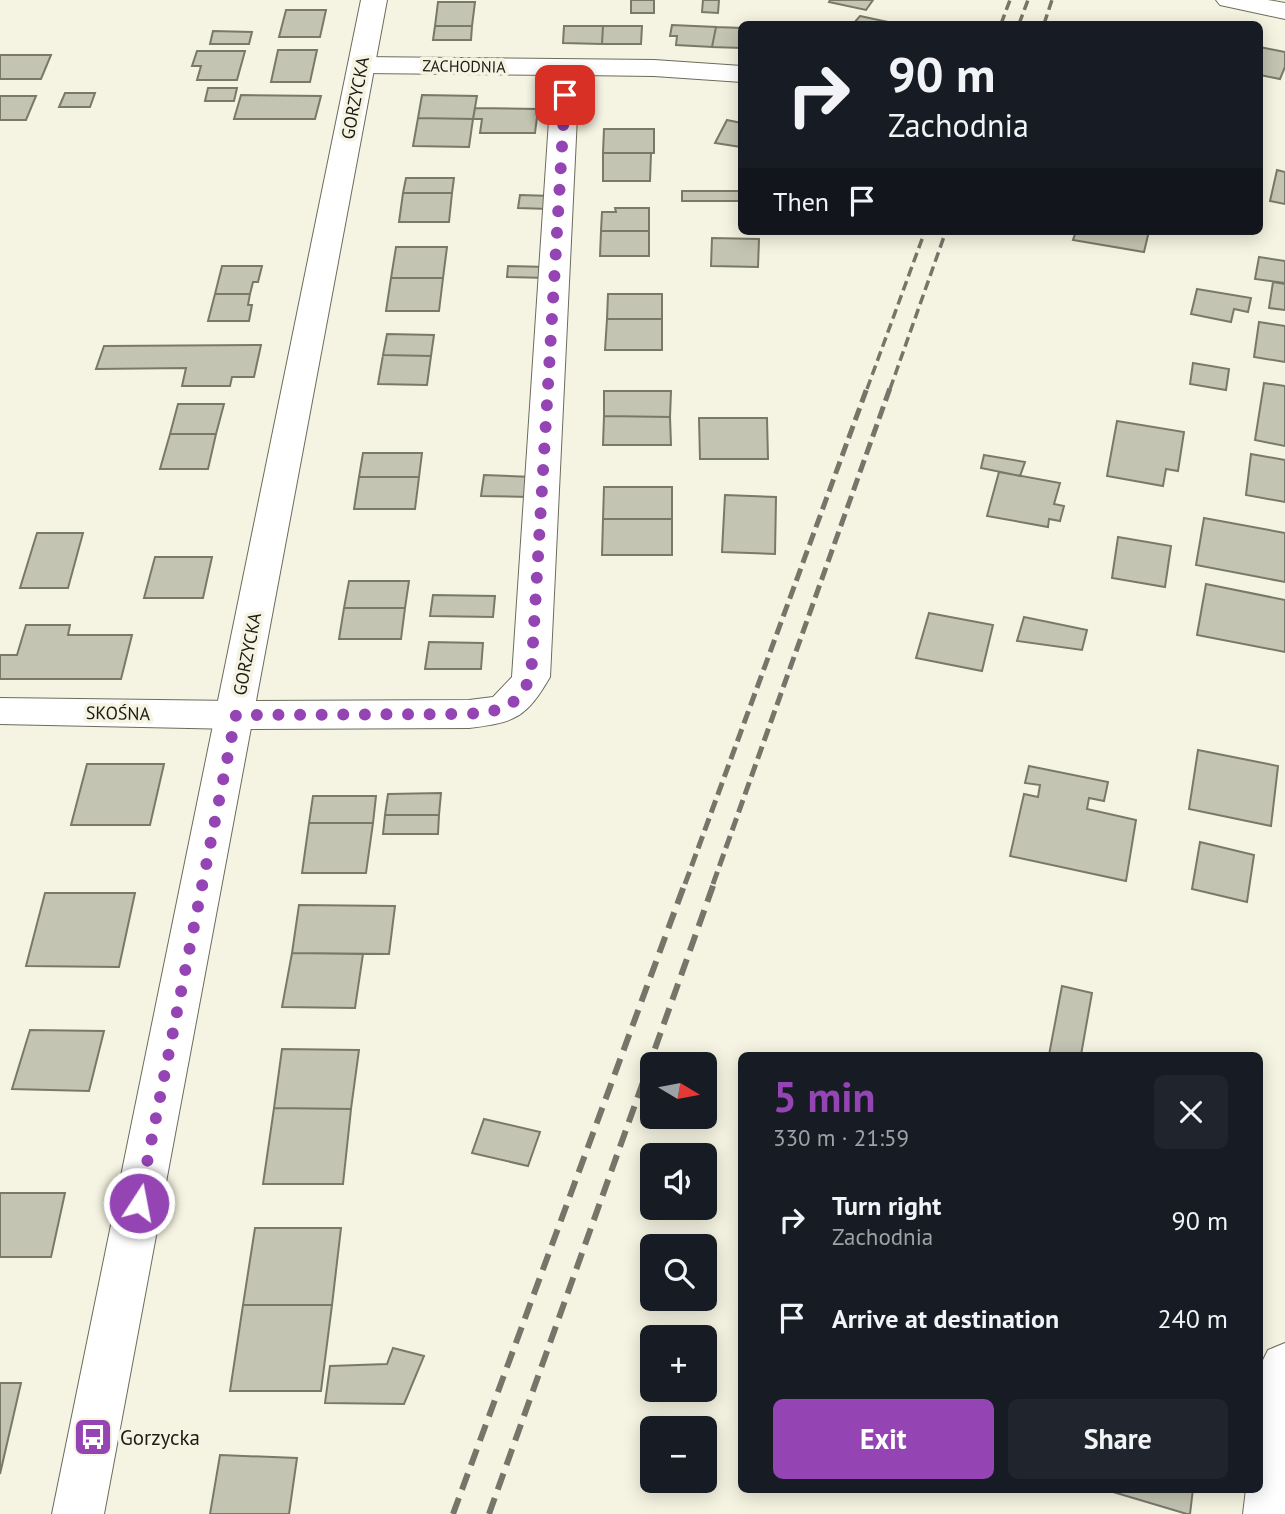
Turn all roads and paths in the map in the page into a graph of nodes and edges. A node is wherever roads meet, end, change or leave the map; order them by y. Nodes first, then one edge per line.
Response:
1 (374, 0) edge
2 (1229, 0) edge
3 (1285, 11) edge
4 (362, 65) junction
5 (566, 68) junction
6 (738, 74) edge
7 (0, 711) edge
8 (236, 715) junction
9 (1285, 1366) edge
10 (78, 1514) edge
11 (1269, 1514) edge

1 - 4 street, GORZYCKA
2 - 3 street
4 - 5 street, ZACHODNIA
4 - 8 street, GORZYCKA
5 - 6 street, ZACHODNIA
5 - 8 street
7 - 8 street, SKOŚNA
8 - 10 street, GORZYCKA
9 - 11 street

